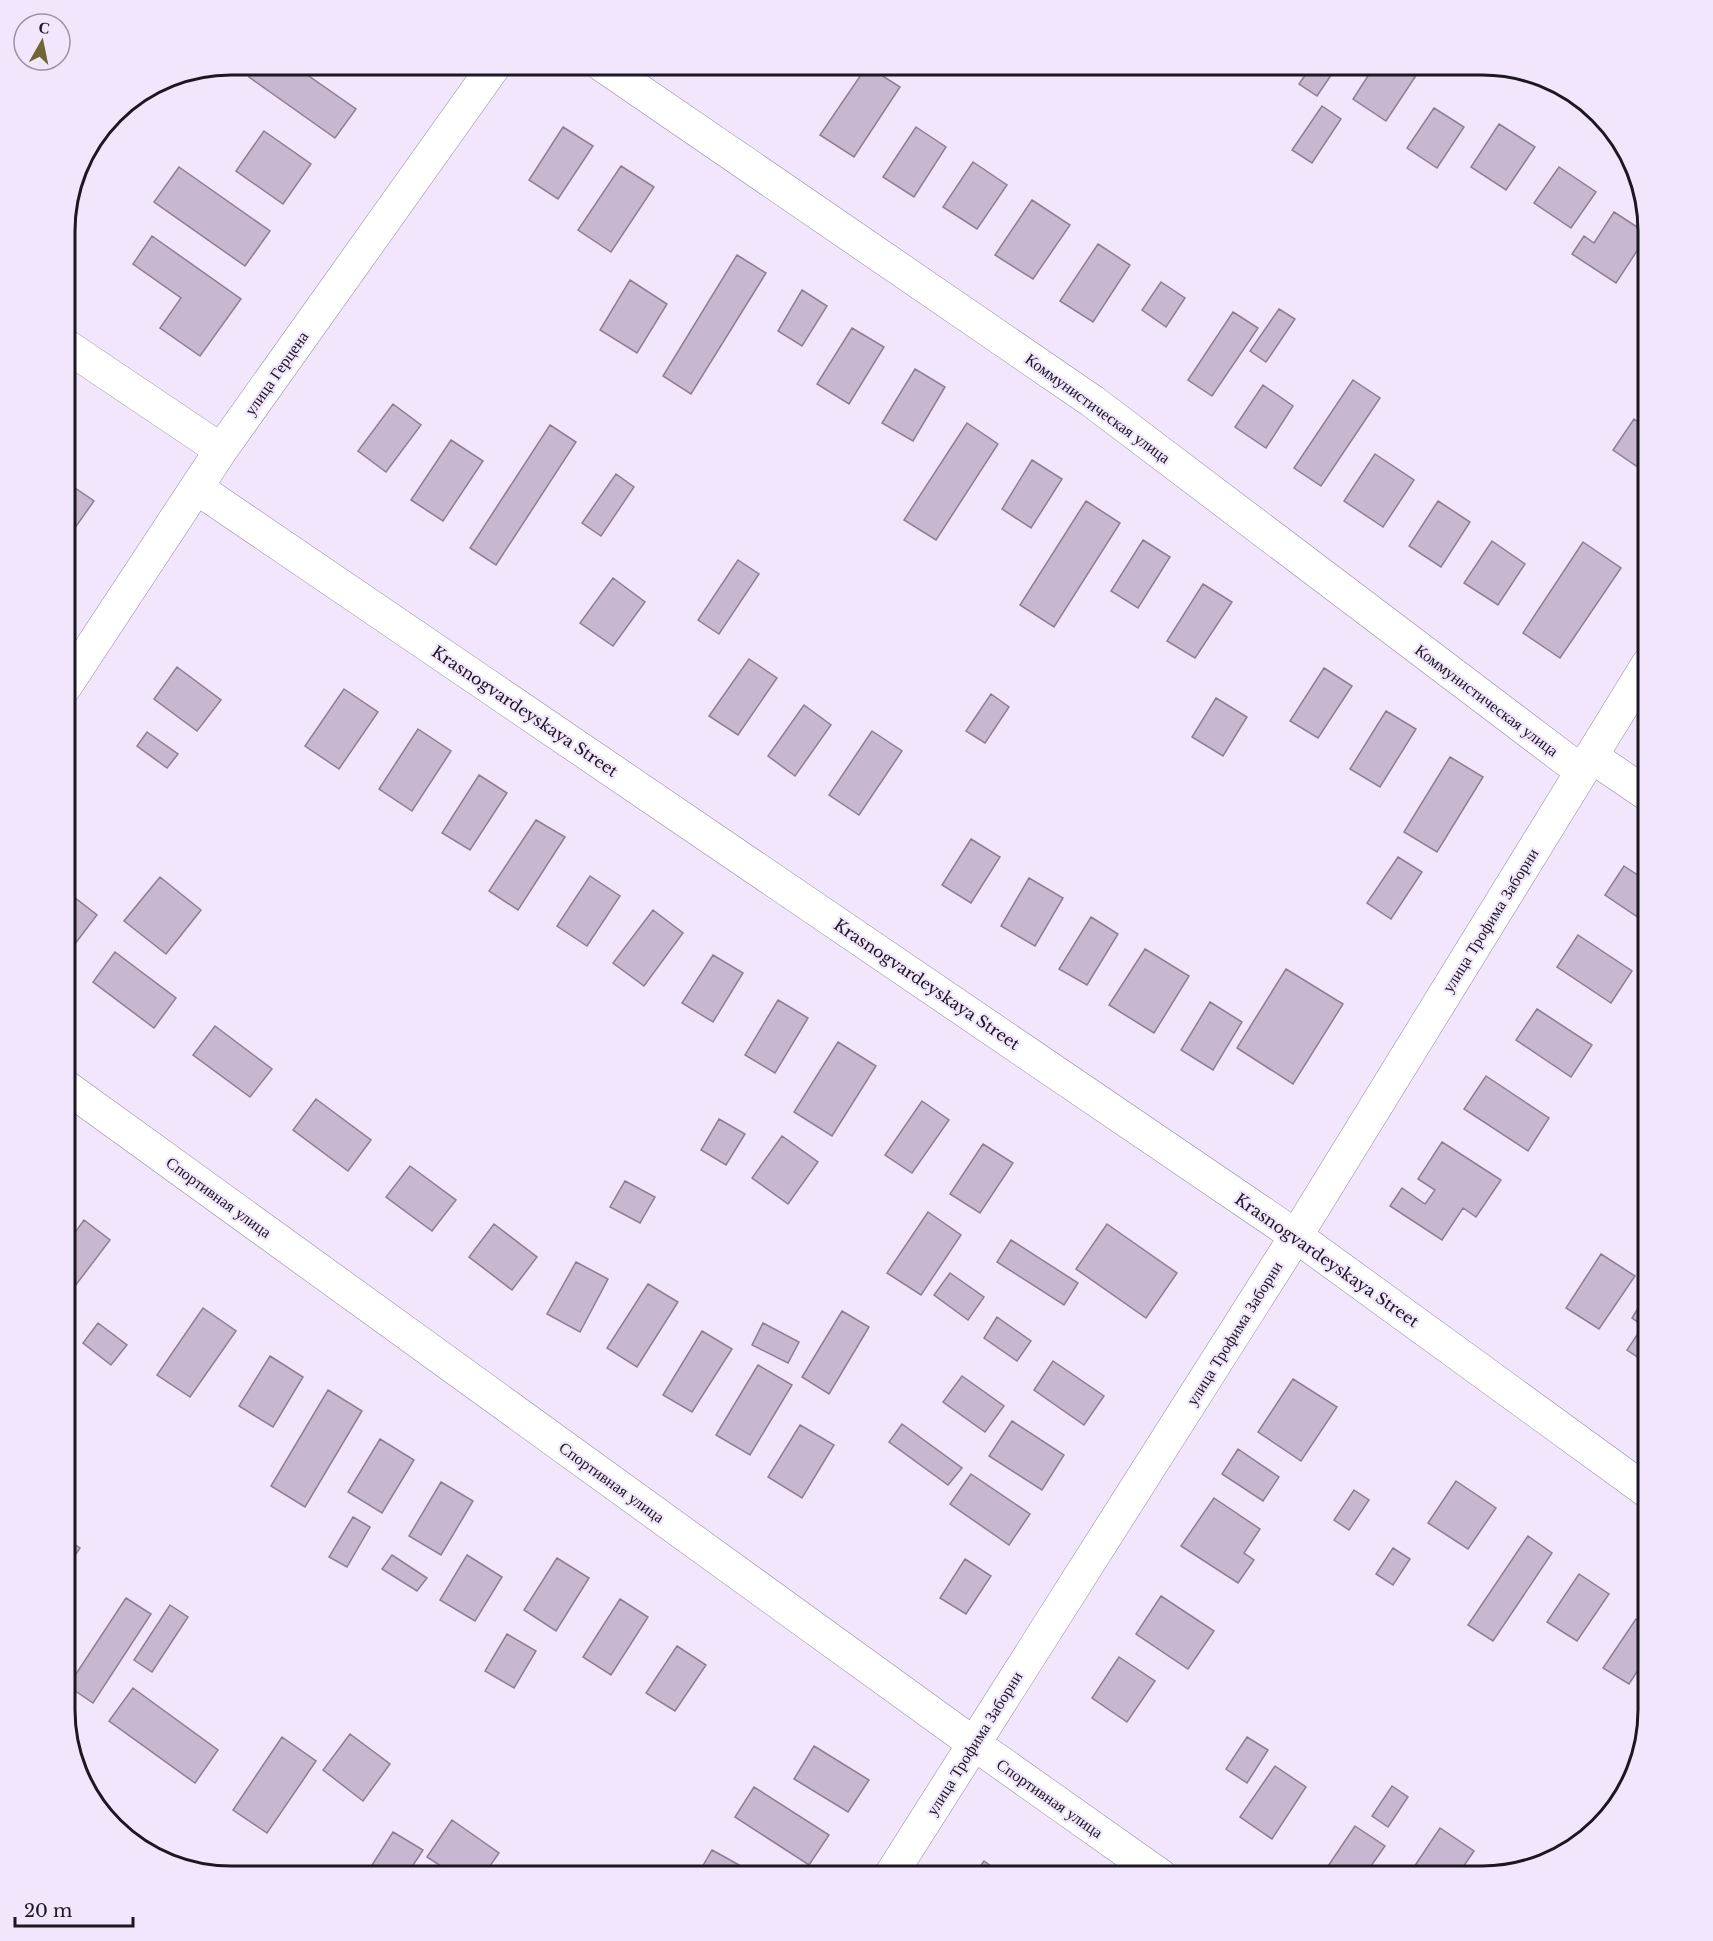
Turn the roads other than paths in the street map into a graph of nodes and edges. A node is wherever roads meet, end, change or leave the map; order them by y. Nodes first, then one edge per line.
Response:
1 (487, 75) edge
2 (617, 75) edge
3 (75, 352) edge
4 (221, 450) junction
5 (197, 488) junction
6 (75, 672) edge
7 (1638, 680) edge
8 (1586, 763) junction
9 (1638, 790) edge
10 (75, 1093) edge
11 (1296, 1236) junction
12 (1638, 1485) edge
13 (974, 1743) junction
14 (896, 1866) edge
15 (1147, 1866) edge

1 - 4 street, улица Герцена
2 - 8 street, Коммунистическая улица
3 - 4 street
4 - 5 street, улица Герцена
5 - 6 street, улица Герцена
5 - 11 street, Krasnogvardeyskaya Street
7 - 8 street, улица Трофима Заборни
8 - 9 street, Коммунистическая улица
8 - 11 street, улица Трофима Заборни
10 - 13 street, Спортивная улица
11 - 12 street, Krasnogvardeyskaya Street
11 - 13 street, улица Трофима Заборни
13 - 14 street, улица Трофима Заборни
13 - 15 street, Спортивная улица

